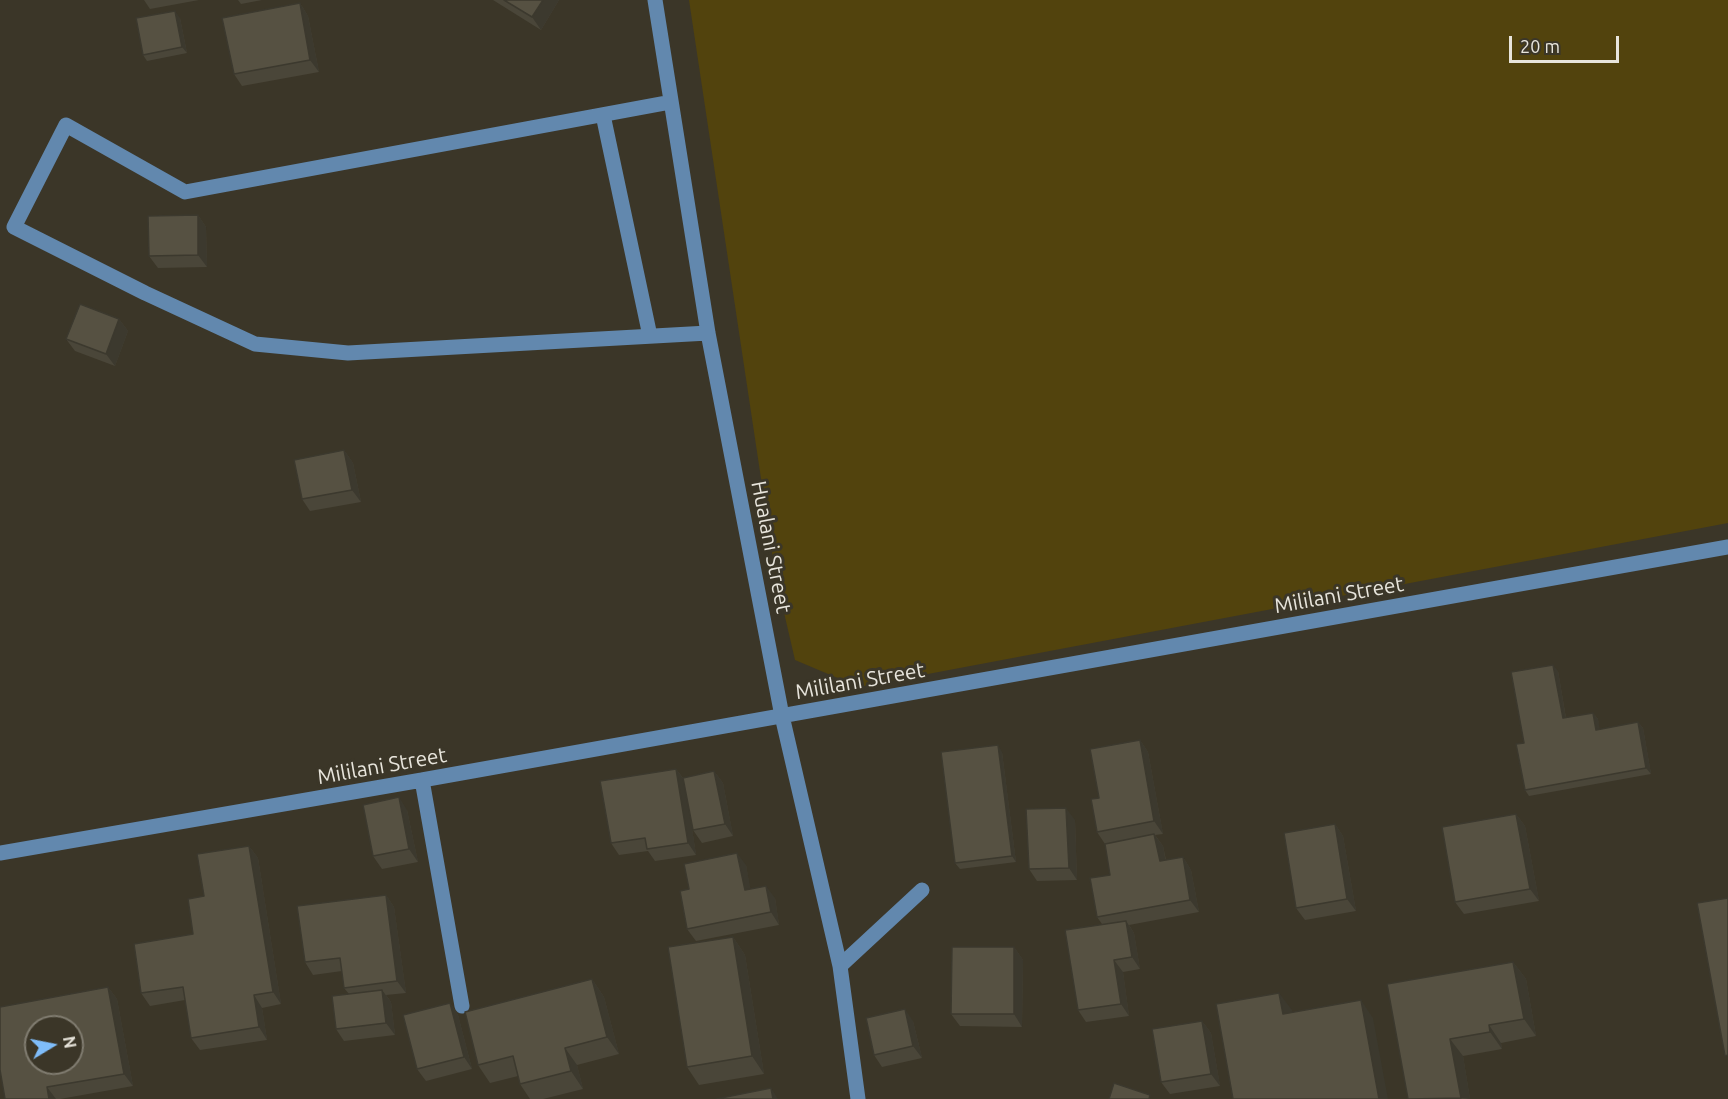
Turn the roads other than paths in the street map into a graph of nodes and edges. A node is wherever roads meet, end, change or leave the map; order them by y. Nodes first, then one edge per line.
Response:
1 (655, 0) edge
2 (671, 102) junction
3 (603, 115) junction
4 (708, 333) junction
5 (650, 336) junction
6 (1728, 547) edge
7 (782, 716) junction
8 (422, 780) junction
9 (0, 854) edge
10 (922, 890) dead end
11 (840, 966) junction
12 (462, 1006) dead end
13 (858, 1099) edge

1 - 2 street, Hualani Street
2 - 3 street
2 - 4 street, Hualani Street
3 - 5 street
3 - 5 street
4 - 5 street
4 - 7 street, Hualani Street
6 - 7 street, Mililani Street
7 - 8 street, Mililani Street
7 - 11 street, Hualani Street
8 - 9 street, Mililani Street
8 - 12 street
10 - 11 street
11 - 13 street, Hualani Street

